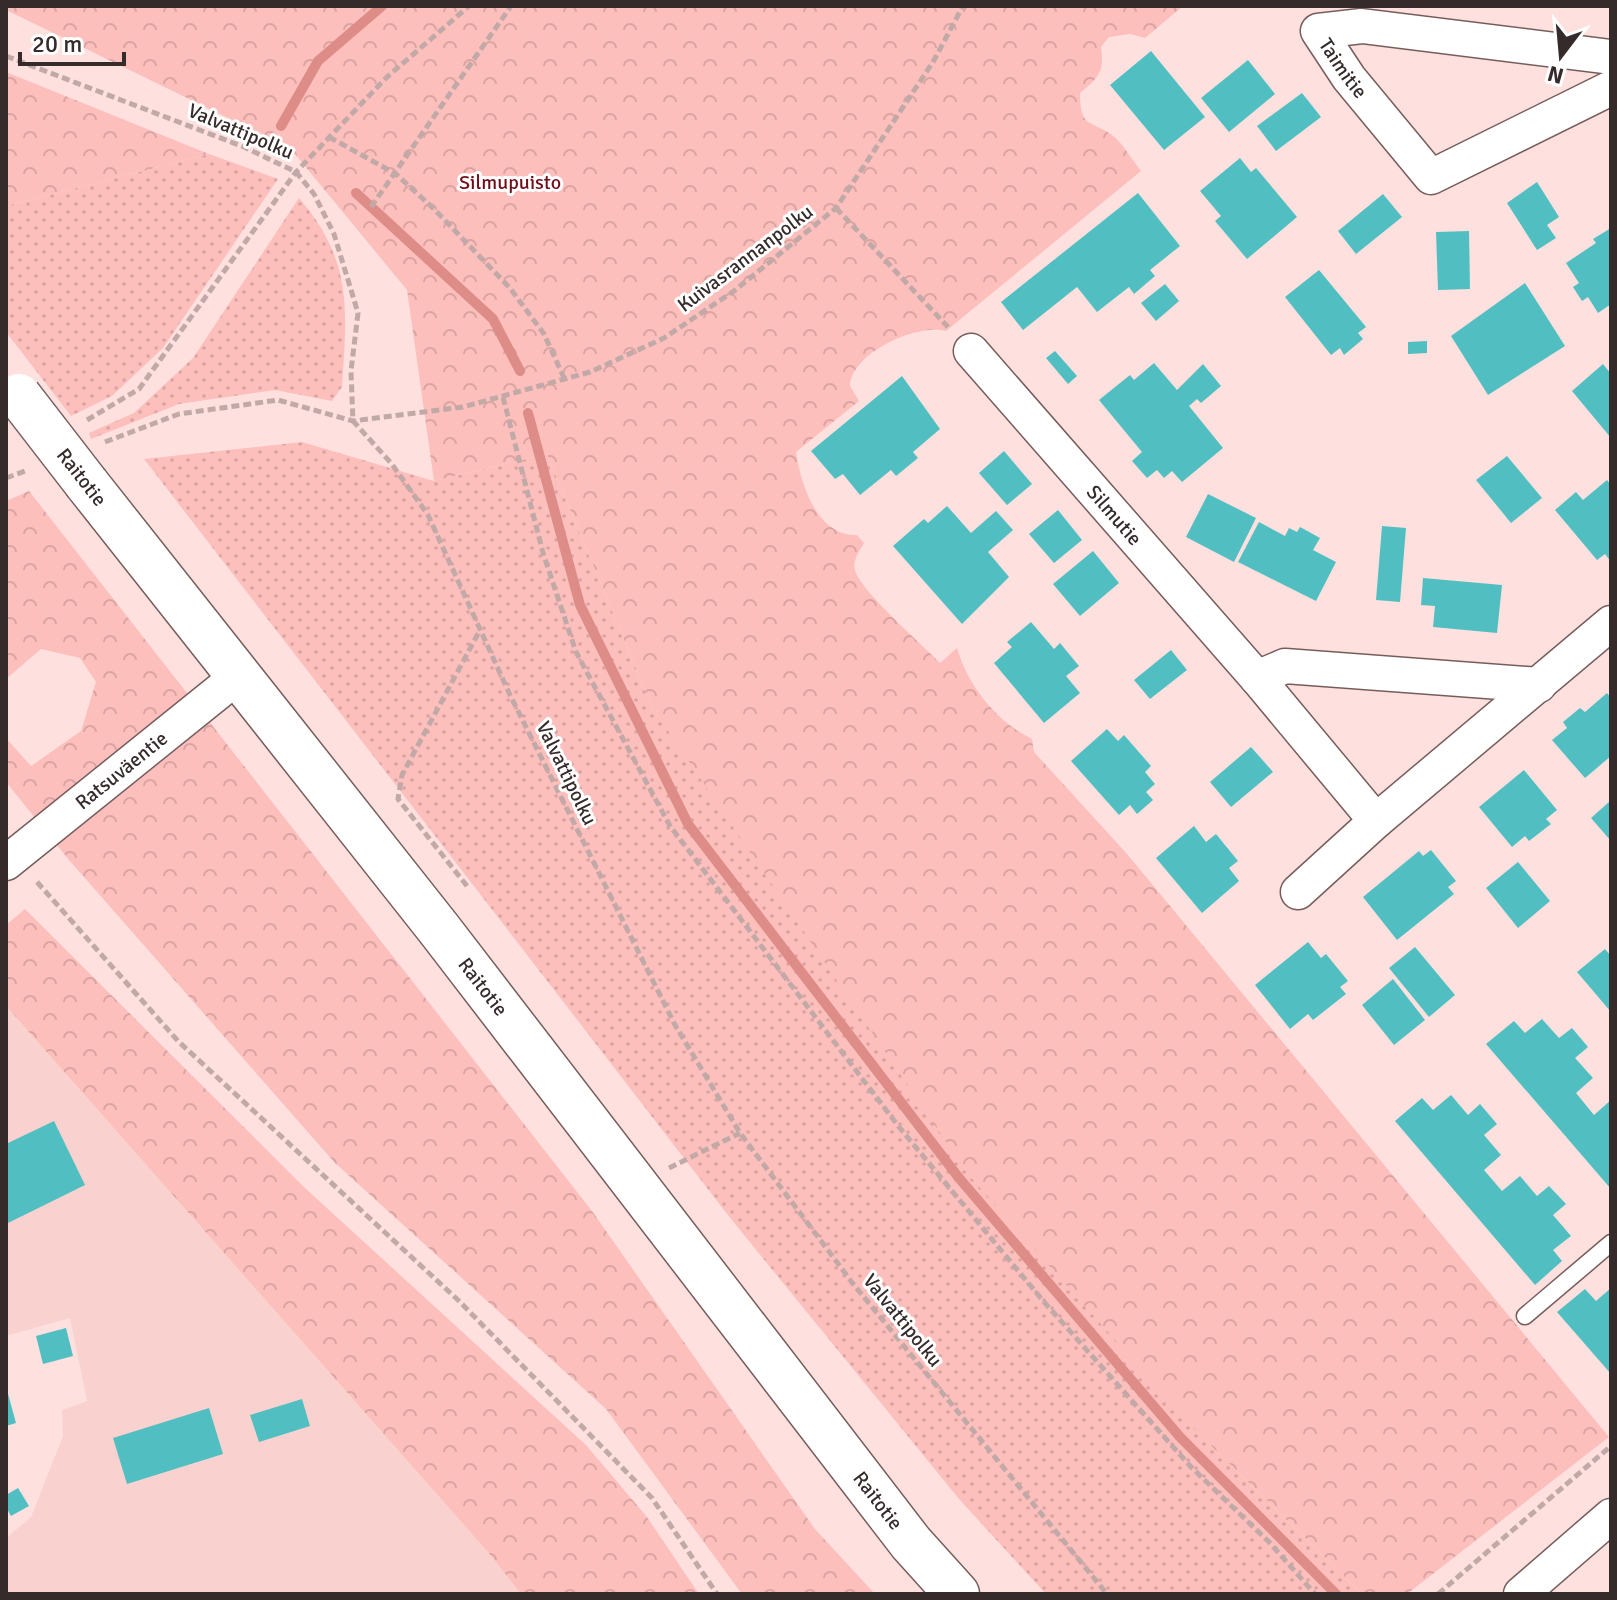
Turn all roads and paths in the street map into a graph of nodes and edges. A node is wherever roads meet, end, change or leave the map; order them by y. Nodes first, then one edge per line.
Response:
1 (469, 6) edge
2 (511, 6) edge
3 (963, 6) edge
4 (6, 56) edge
5 (1611, 57) edge
6 (1611, 88) edge
7 (329, 137) junction
8 (296, 172) junction
9 (396, 174) junction
10 (371, 207) dead end
11 (836, 208) junction
12 (971, 351) joint
13 (565, 380) junction
14 (12, 388) edge
15 (503, 397) junction
16 (89, 419) dead end
17 (353, 421) junction
18 (90, 465) junction
19 (35, 467) dead end
20 (6, 478) edge
21 (1611, 623) edge
22 (480, 630) junction
23 (237, 677) junction
24 (1257, 678) junction
25 (1539, 685) junction
26 (1376, 821) junction
27 (11, 860) edge
28 (467, 886) dead end
29 (1298, 892) dead end
30 (740, 1133) junction
31 (638, 1184) junction
32 (1611, 1243) edge
33 (1525, 1316) dead end
34 (1611, 1446) edge
35 (1611, 1516) edge
36 (717, 1594) edge
37 (957, 1594) edge
38 (1107, 1594) edge
39 (1315, 1594) edge
40 (1438, 1594) edge
41 (1521, 1594) edge

1 - 7 path
2 - 9 path
3 - 11 path, Kuivasrannanpolku
4 - 8 path, Valvattipolku
5 - 6 street, Taimitie
7 - 8 path
7 - 9 path
8 - 16 path
8 - 17 path, Valvattipolku
9 - 10 path
9 - 13 path
11 - 12 path
11 - 13 path, Kuivasrannanpolku
12 - 24 street, Silmutie
13 - 15 path, Kuivasrannanpolku
14 - 18 main road, Raitotie, bridge
15 - 17 path, Kuivasrannanpolku
15 - 39 path
17 - 18 path
17 - 22 path, Valvattipolku
18 - 23 main road, Raitotie
19 - 20 path
21 - 25 street
22 - 28 path
22 - 30 path, Valvattipolku
23 - 27 street, Ratsuväentie
23 - 31 main road, Raitotie
24 - 25 street
24 - 26 street, Silmutie
25 - 26 street
26 - 29 street
27 - 36 path
30 - 31 path
30 - 38 path, Valvattipolku
31 - 37 main road, Raitotie
32 - 33 lane
34 - 40 path
35 - 41 street

